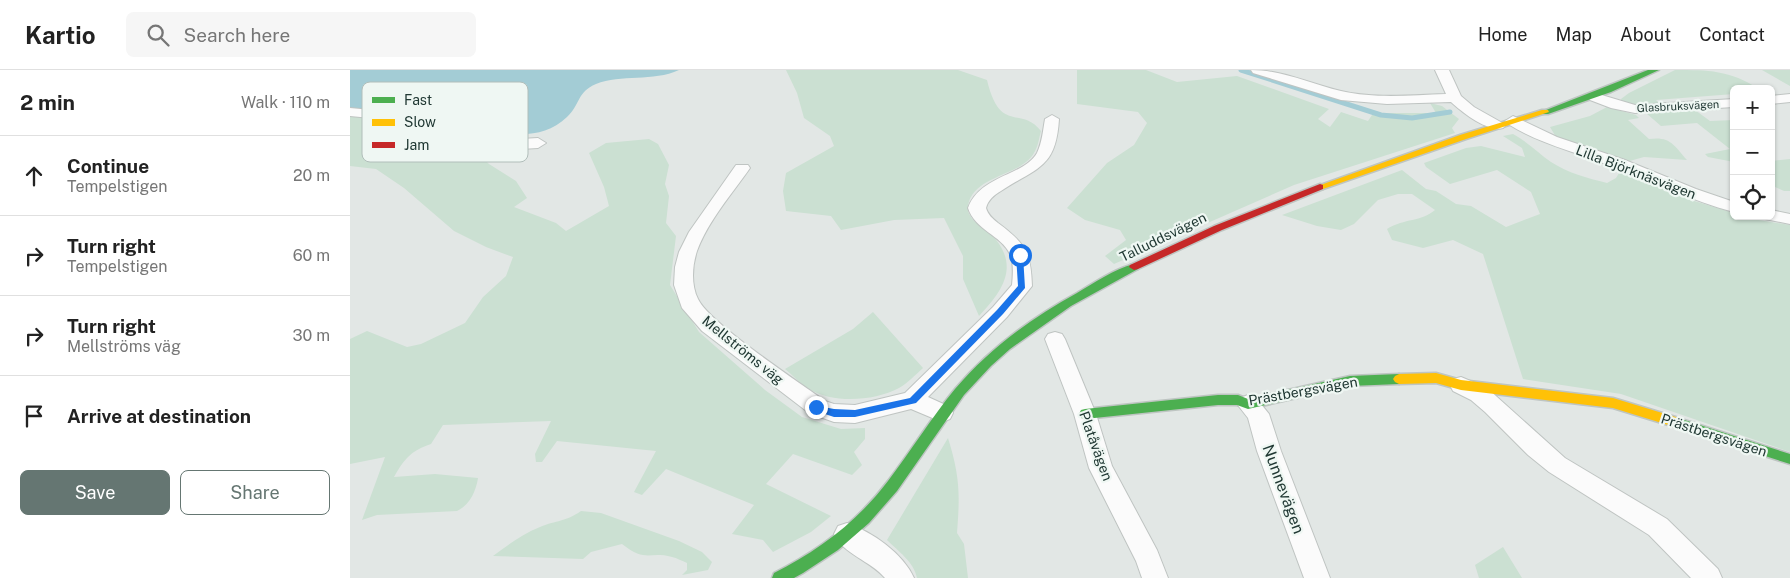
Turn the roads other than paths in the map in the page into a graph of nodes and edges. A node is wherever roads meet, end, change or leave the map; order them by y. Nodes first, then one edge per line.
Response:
1 (1258, 70) edge
2 (1442, 70) edge
3 (1655, 70) edge
4 (1595, 97) junction
5 (1455, 98) junction
6 (1790, 98) edge
7 (1775, 100) edge
8 (1730, 103) edge
9 (1052, 119) dead end
10 (1505, 123) junction
11 (538, 143) dead end
12 (528, 144) edge
13 (742, 168) dead end
14 (1730, 206) edge
15 (1775, 217) edge
16 (1790, 219) edge
17 (1055, 339) dead end
18 (1461, 385) junction
19 (912, 400) junction
20 (1248, 404) junction
21 (942, 414) junction
22 (1085, 414) junction
23 (1790, 460) edge
24 (847, 534) junction
25 (779, 578) edge
26 (901, 578) edge
27 (1155, 578) edge
28 (1317, 578) edge
29 (1709, 578) edge

1 - 5 street
2 - 5 street
3 - 4 street, Talluddsvägen
4 - 8 street, Glasbruksvägen
4 - 10 street, Talluddsvägen
5 - 10 street, Lilla Björknäsvägen
6 - 7 street
9 - 19 street
10 - 14 street, Lilla Björknäsvägen
10 - 21 street, Talluddsvägen
11 - 12 street
13 - 19 street, Mellströms väg
15 - 16 street
17 - 22 street, Platåvägen
18 - 20 street, Prästbergsvägen
18 - 23 street, Prästbergsvägen
18 - 29 street, Prästbergsvägen
19 - 21 street
20 - 22 street, Prästbergsvägen
20 - 28 street, Nunnevägen
21 - 24 street, Talluddsvägen
22 - 27 street, Platåvägen
24 - 25 street, Talluddsvägen
24 - 26 street

